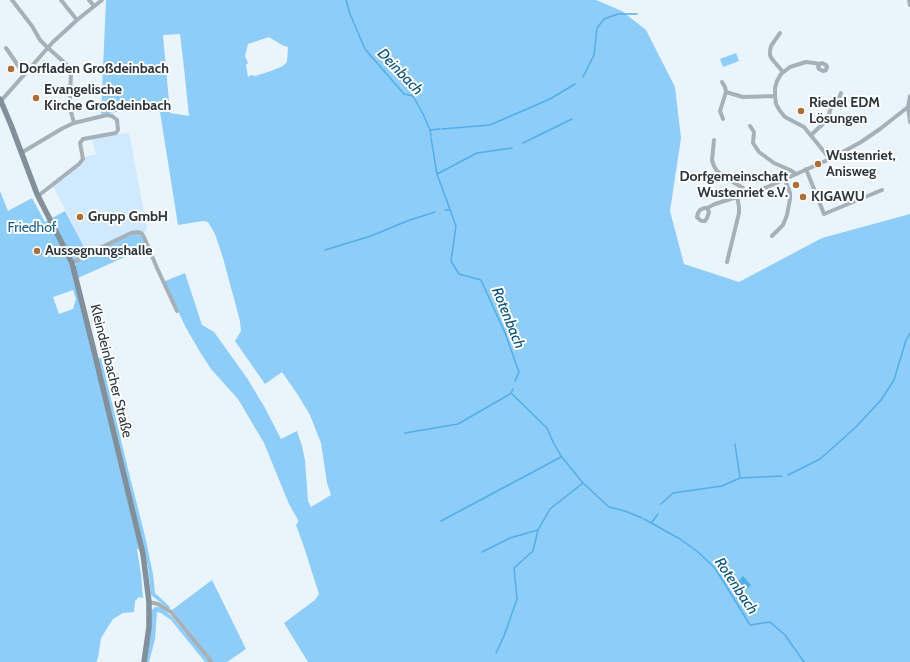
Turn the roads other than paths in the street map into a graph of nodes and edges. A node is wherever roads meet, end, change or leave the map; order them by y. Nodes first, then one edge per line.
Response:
1 (12, 0) edge
2 (61, 0) edge
3 (89, 0) edge
4 (102, 0) edge
5 (909, 0) edge
6 (910, 5) edge
7 (94, 6) junction
8 (76, 20) junction
9 (780, 33) dead end
10 (47, 47) junction
11 (6, 48) dead end
12 (820, 64) dead end
13 (783, 72) junction
14 (24, 74) junction
15 (722, 82) dead end
16 (726, 92) junction
17 (841, 93) dead end
18 (775, 96) junction
19 (910, 96) edge
20 (1, 100) edge
21 (908, 107) junction
22 (724, 118) dead end
23 (910, 122) edge
24 (74, 123) junction
25 (750, 126) dead end
26 (811, 135) junction
27 (714, 140) dead end
28 (21, 153) junction
29 (830, 159) junction
30 (806, 169) junction
31 (796, 174) junction
32 (785, 179) junction
33 (882, 190) dead end
34 (745, 194) junction
35 (38, 196) junction
36 (738, 196) junction
37 (708, 208) dead end
38 (772, 236) dead end
39 (727, 262) dead end
40 (72, 264) junction
41 (177, 311) dead end
42 (149, 602) junction
43 (144, 662) edge
44 (212, 662) edge

1 - 10 street
2 - 8 street
3 - 7 street
4 - 7 street
5 - 6 street
7 - 8 street
8 - 10 street
9 - 13 street
10 - 14 street
10 - 24 street
11 - 14 street
12 - 13 street
13 - 18 street
14 - 20 street
15 - 16 street
16 - 18 street
16 - 22 street
17 - 26 street
18 - 26 street
19 - 21 street
20 - 28 street, Kleindeinbacher Straße
21 - 23 street
21 - 29 street
24 - 28 street
24 - 35 street
25 - 31 street
26 - 29 street
27 - 34 street
28 - 35 street, Kleindeinbacher Straße
29 - 30 street
30 - 31 street
30 - 33 street
31 - 32 street
32 - 34 street
32 - 38 street
34 - 36 street
35 - 40 street, Kleindeinbacher Straße
36 - 37 street
36 - 39 street
40 - 41 street
40 - 42 street, Kleindeinbacher Straße
42 - 43 street, Kleindeinbacher Straße
42 - 44 street

